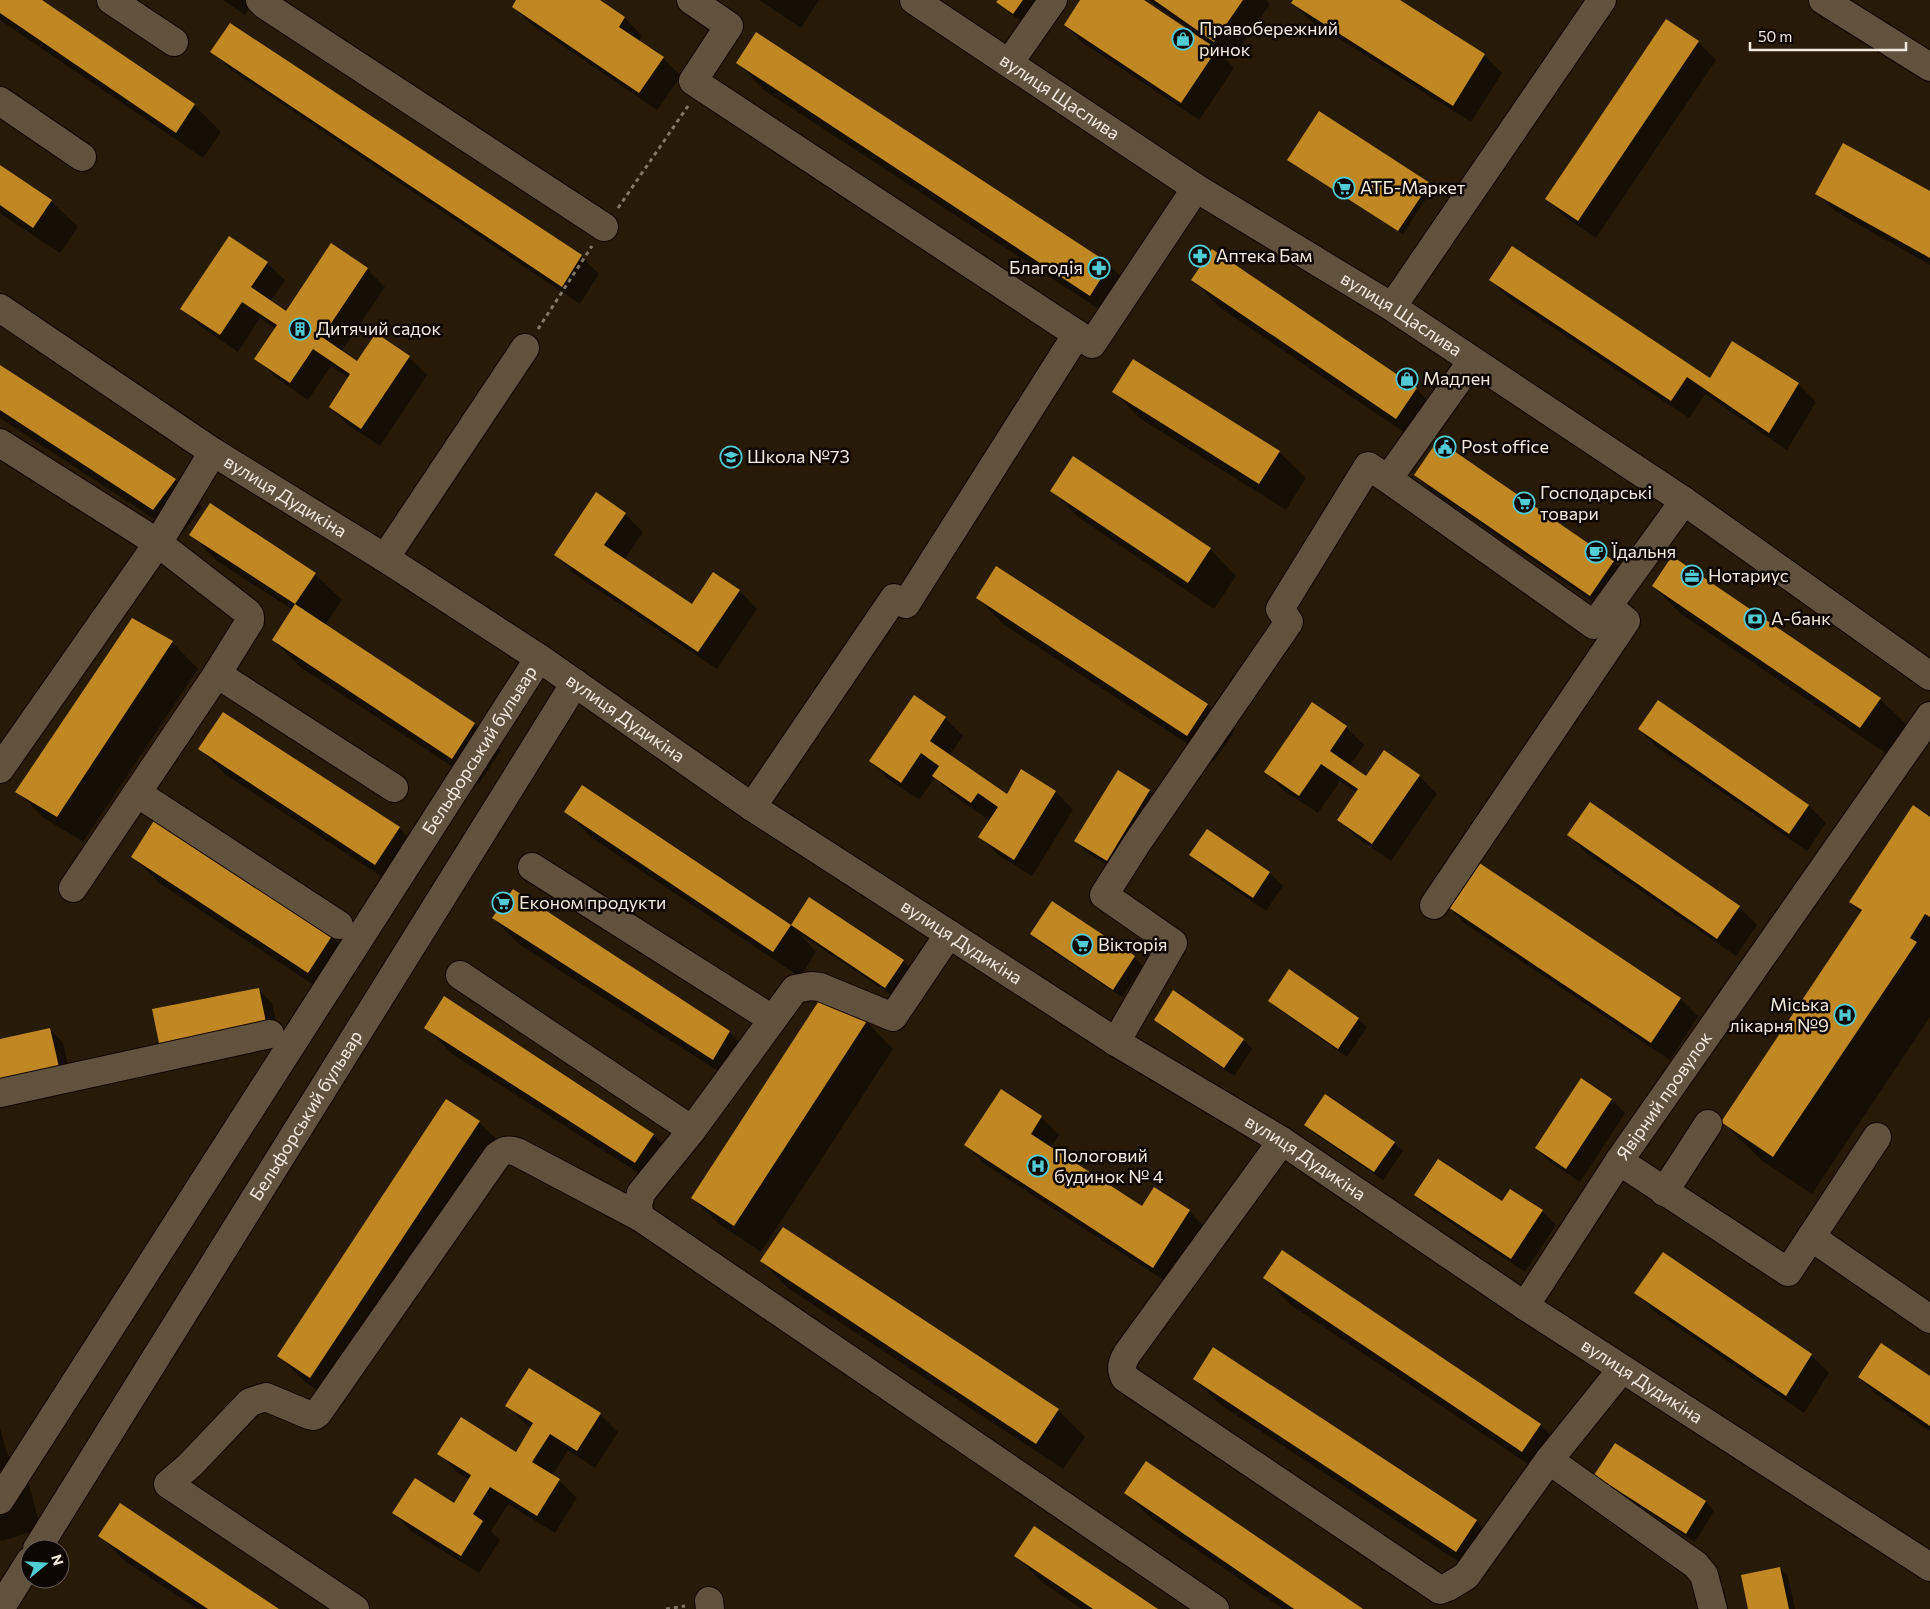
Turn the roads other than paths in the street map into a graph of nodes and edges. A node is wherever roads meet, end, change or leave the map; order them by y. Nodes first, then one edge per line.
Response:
1 (111, 0) edge
2 (260, 0) edge
3 (690, 0) edge
4 (914, 0) edge
5 (1054, 0) edge
6 (1602, 0) edge
7 (1823, 0) edge
8 (174, 42) dead end
9 (1009, 63) junction
10 (1930, 67) edge
11 (0, 101) edge
12 (82, 157) dead end
13 (1196, 188) junction
14 (604, 227) dead end
15 (1392, 307) junction
16 (0, 308) edge
17 (1078, 334) junction
18 (525, 348) dead end
19 (1472, 362) junction
20 (0, 443) edge
21 (213, 452) junction
22 (1388, 479) junction
23 (1684, 501) junction
24 (158, 543) junction
25 (385, 558) junction
26 (1608, 606) junction
27 (538, 658) junction
28 (217, 674) junction
29 (1930, 676) edge
30 (575, 683) junction
31 (1930, 716) edge
32 (0, 770) edge
33 (394, 788) dead end
34 (137, 793) junction
35 (752, 806) junction
36 (532, 866) dead end
37 (73, 888) dead end
38 (1434, 904) dead end
39 (339, 924) dead end
40 (949, 934) junction
41 (460, 975) dead end
42 (772, 1019) junction
43 (270, 1034) dead end
44 (1116, 1042) junction
45 (0, 1093) edge
46 (1708, 1124) dead end
47 (692, 1130) junction
48 (1876, 1137) dead end
49 (1282, 1141) junction
50 (1619, 1161) junction
51 (1664, 1192) junction
52 (640, 1218) junction
53 (1811, 1237) junction
54 (1525, 1306) junction
55 (1930, 1319) edge
56 (1622, 1369) junction
57 (1549, 1460) junction
58 (0, 1500) edge
59 (43, 1539) edge
60 (1930, 1567) edge
61 (20, 1577) edge
62 (0, 1609) edge
63 (355, 1609) edge
64 (1214, 1609) edge
65 (1713, 1609) edge

1 - 8 street
2 - 14 street
3 - 17 street
4 - 9 street, вулиця Щаслива
5 - 9 street
6 - 15 street
7 - 10 street
9 - 13 street, вулиця Щаслива
11 - 12 street
13 - 15 street, вулиця Щаслива
13 - 17 street
15 - 19 street, вулиця Щаслива
16 - 21 street, вулиця Дудикіна
17 - 35 street
18 - 25 street
19 - 22 street
19 - 23 street, вулиця Щаслива
20 - 24 street
21 - 24 street
21 - 25 street, вулиця Дудикіна
22 - 26 street
22 - 44 street
23 - 26 street
23 - 29 street, вулиця Щаслива
24 - 28 street
24 - 32 street
25 - 27 street, вулиця Дудикіна
26 - 38 street
27 - 30 street, вулиця Дудикіна
27 - 58 street, Бельфорський бульвар
28 - 33 street
28 - 34 street
30 - 35 street, вулиця Дудикіна
30 - 59 street, Бельфорський бульвар
31 - 50 street, Явірний провулок
34 - 37 street
34 - 39 street
35 - 40 street, вулиця Дудикіна
36 - 42 street
40 - 42 street
40 - 44 street, вулиця Дудикіна
41 - 47 street
42 - 47 street
43 - 45 street
44 - 49 street, вулиця Дудикіна
46 - 51 street
47 - 52 street
48 - 53 street
49 - 54 street, вулиця Дудикіна
49 - 57 street
50 - 51 street
50 - 54 street, Явірний провулок
51 - 53 street
52 - 63 street
52 - 64 street
53 - 55 street
54 - 56 street, вулиця Дудикіна
56 - 57 street
56 - 60 street, вулиця Дудикіна
57 - 65 street
61 - 62 street

